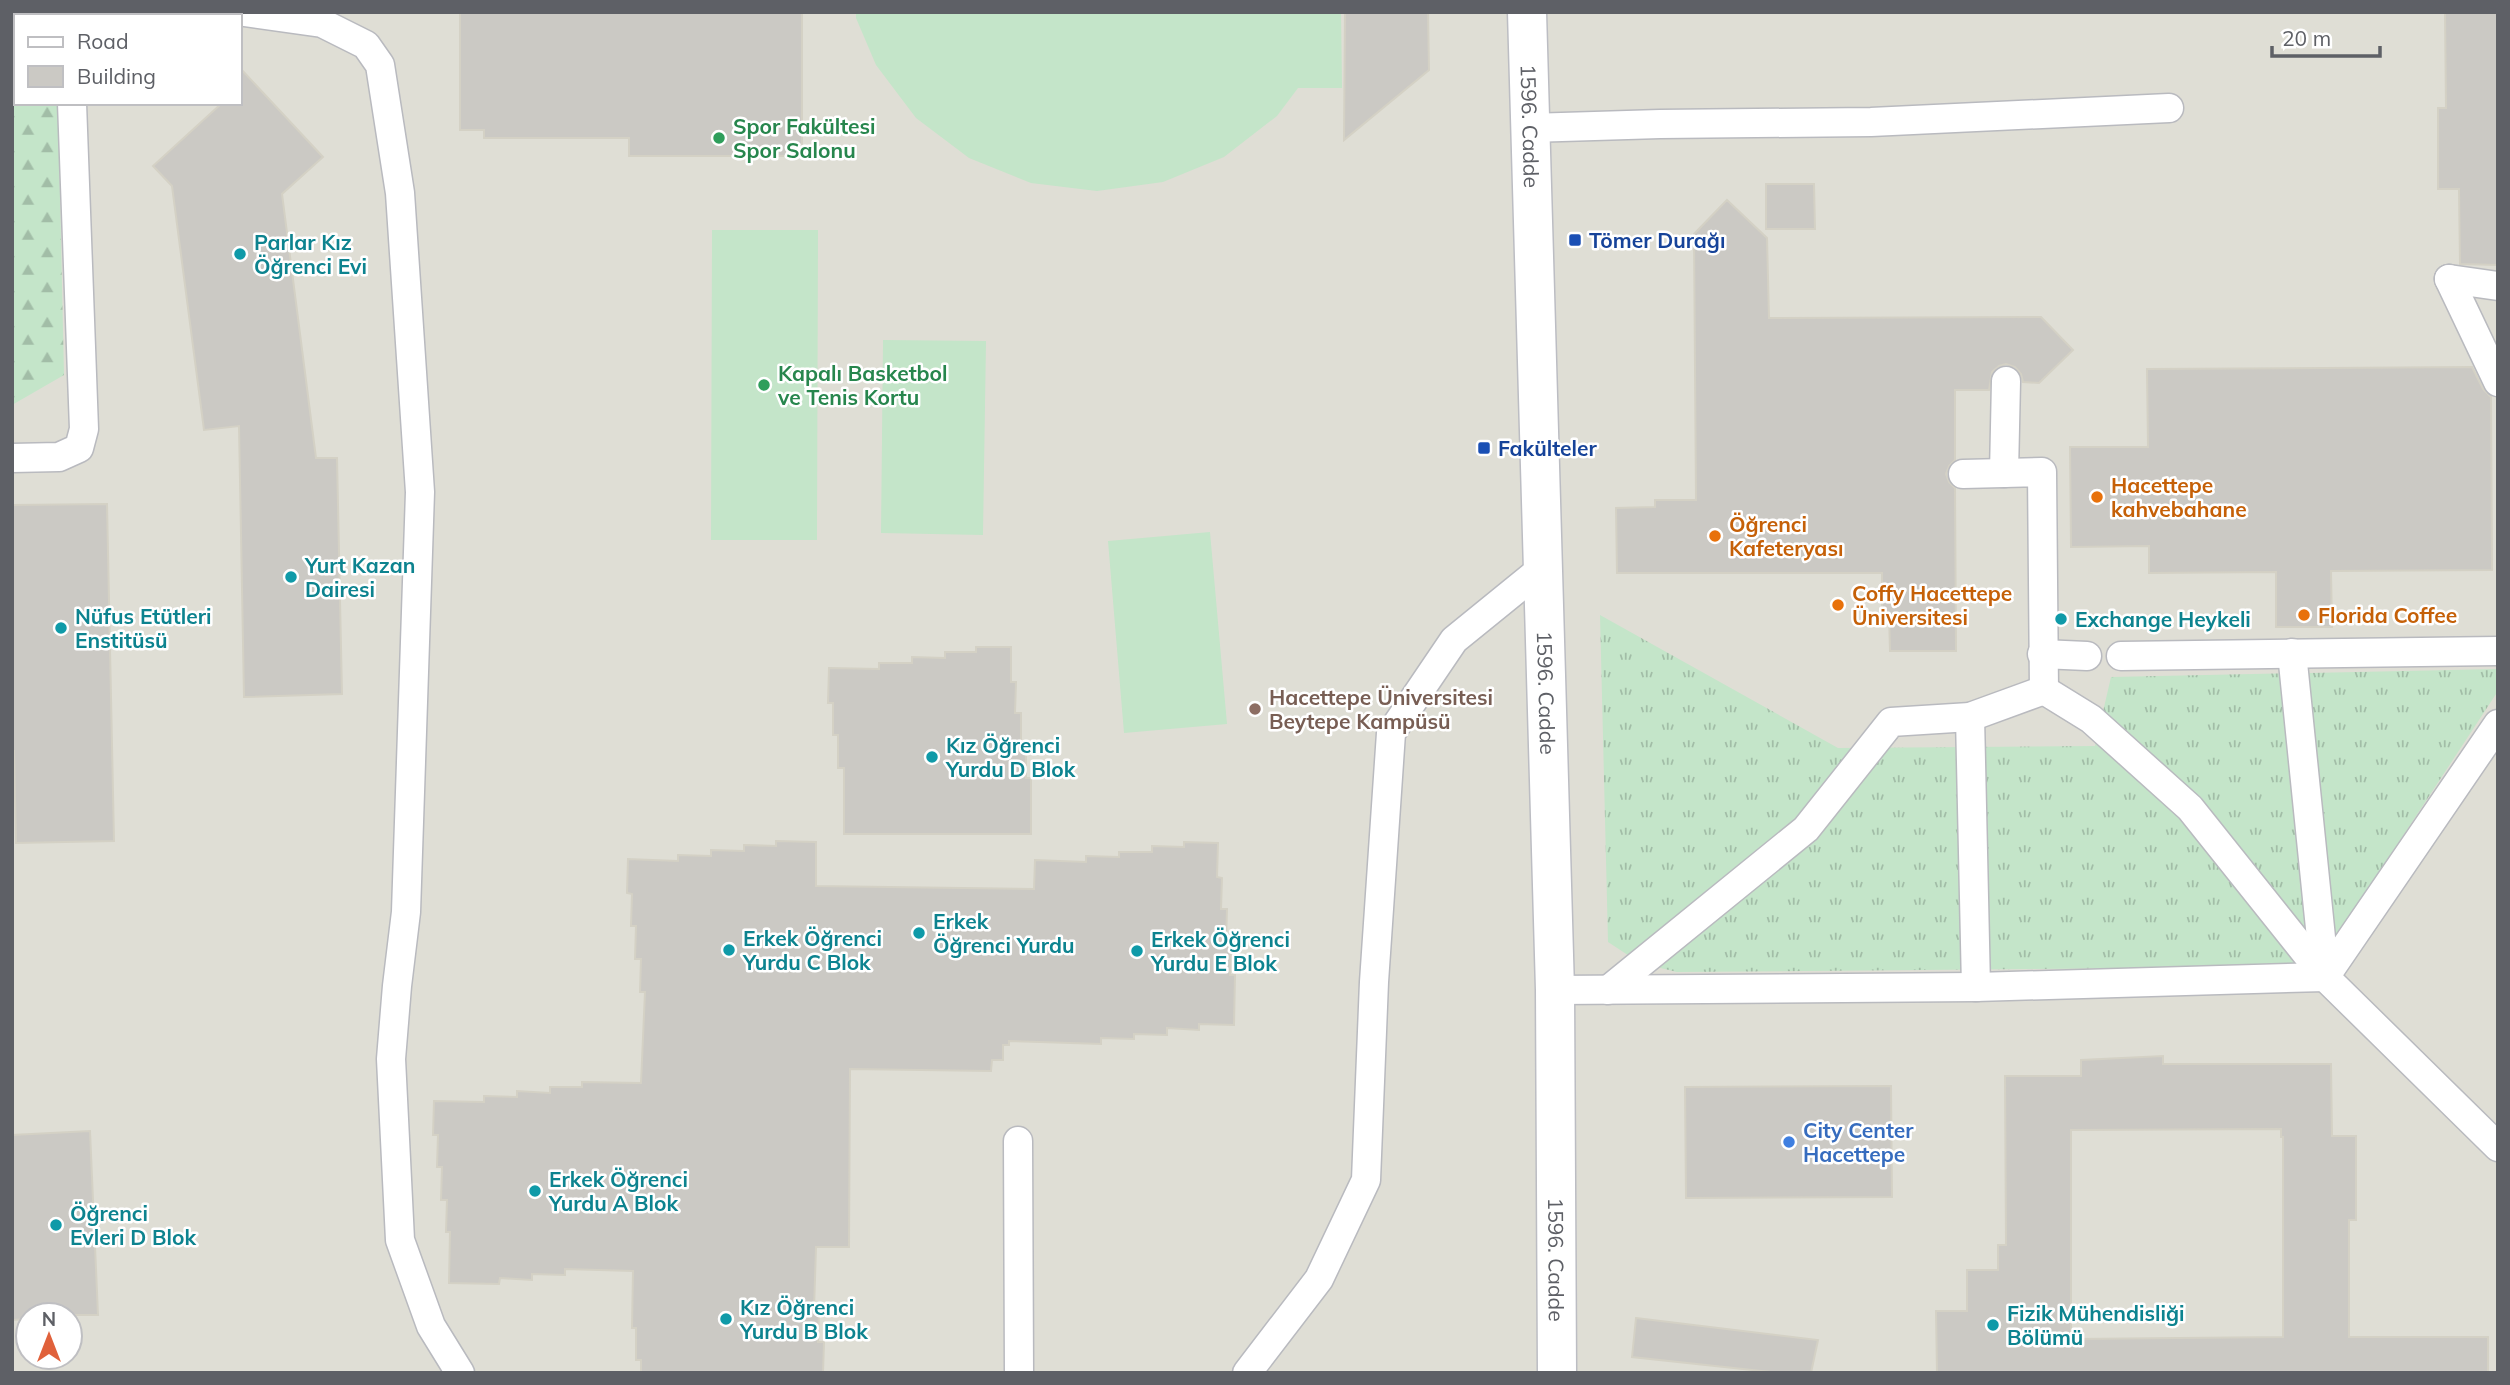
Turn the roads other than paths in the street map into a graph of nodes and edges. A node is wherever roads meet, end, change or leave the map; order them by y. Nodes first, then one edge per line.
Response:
1 (244, 12) edge
2 (1527, 12) edge
3 (72, 105) edge
4 (2169, 108) dead end
5 (1529, 128) junction
6 (2498, 286) edge
7 (2006, 381) dead end
8 (2498, 382) edge
9 (12, 458) edge
10 (2004, 473) junction
11 (1962, 474) dead end
12 (1545, 566) junction
13 (2498, 651) edge
14 (2292, 653) junction
15 (2042, 654) junction
16 (2087, 656) dead end
17 (2121, 656) dead end
18 (2044, 690) junction
19 (1970, 717) junction
20 (2498, 723) edge
21 (2325, 977) junction
22 (1976, 987) junction
23 (1555, 990) junction
24 (1608, 990) junction
25 (1018, 1141) dead end
26 (2498, 1147) edge
27 (460, 1373) edge
28 (1019, 1373) edge
29 (1247, 1373) edge
30 (1557, 1373) edge

1 - 27 street
2 - 5 street, 1596. Cadde
3 - 9 street
4 - 5 street
5 - 12 street, 1596. Cadde
6 - 8 street
7 - 10 street
10 - 11 street
10 - 15 street
12 - 23 street, 1596. Cadde
12 - 29 street
13 - 14 street
14 - 17 street
14 - 21 street
15 - 16 street
15 - 18 street
18 - 19 street
18 - 21 street
19 - 22 street
19 - 24 street
20 - 21 street
21 - 22 street
21 - 26 street
22 - 24 street
23 - 24 street
23 - 30 street, 1596. Cadde
25 - 28 street

